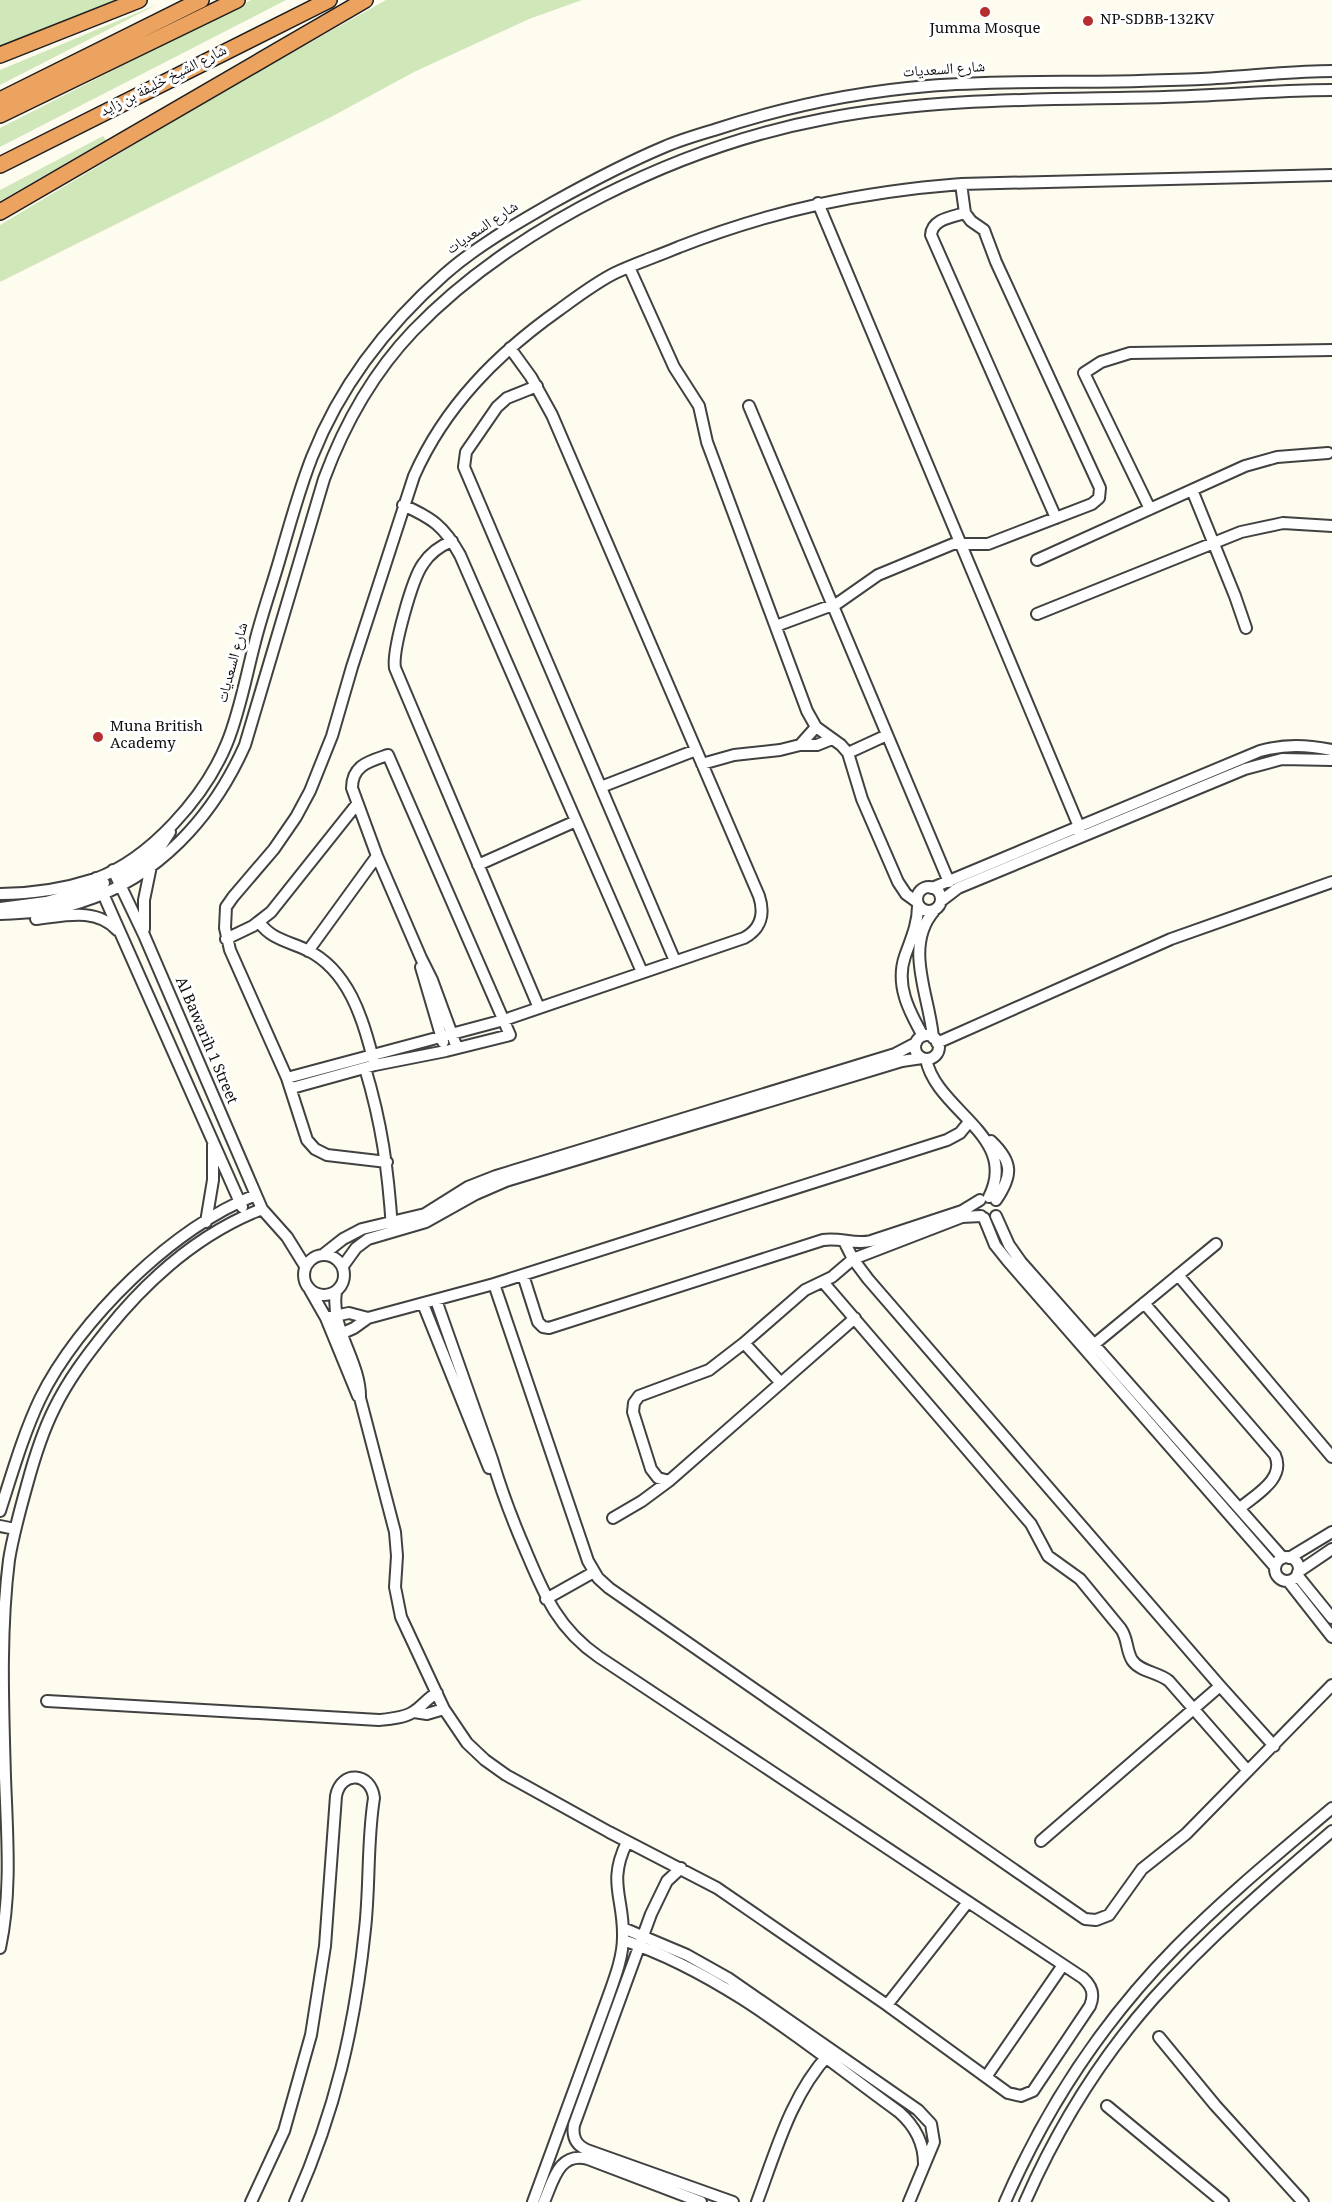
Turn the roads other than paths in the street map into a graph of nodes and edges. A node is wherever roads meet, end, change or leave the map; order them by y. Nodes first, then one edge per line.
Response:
1 (139, 0) edge
2 (201, 0) edge
3 (237, 0) edge
4 (329, 0) edge
5 (365, 0) edge
6 (0, 56) edge
7 (1332, 71) edge
8 (1332, 90) edge
9 (0, 100) edge
10 (0, 115) edge
11 (0, 165) edge
12 (1332, 175) edge
13 (962, 184) junction
14 (818, 203) junction
15 (0, 212) edge
16 (965, 213) junction
17 (628, 267) junction
18 (510, 348) junction
19 (1332, 350) edge
20 (537, 386) junction
21 (749, 406) dead end
22 (1328, 453) dead end
23 (1192, 490) junction
24 (403, 505) junction
25 (1150, 509) junction
26 (1056, 518) junction
27 (1332, 526) edge
28 (452, 541) junction
29 (962, 543) junction
30 (1214, 543) junction
31 (1037, 560) dead end
32 (833, 605) junction
33 (1037, 614) dead end
34 (776, 626) junction
35 (1246, 628) dead end
36 (816, 727) junction
37 (887, 735) junction
38 (832, 739) junction
39 (800, 745) junction
40 (696, 750) junction
41 (1332, 750) edge
42 (848, 753) junction
43 (1332, 760) edge
44 (702, 764) junction
45 (1243, 764) junction
46 (601, 787) junction
47 (357, 804) junction
48 (576, 821) junction
49 (1082, 832) junction
50 (1036, 850) junction
51 (377, 856) junction
52 (478, 864) junction
53 (151, 866) junction
54 (117, 878) junction
55 (949, 882) junction
56 (1332, 882) edge
57 (100, 886) junction
58 (932, 888) junction
59 (0, 894) edge
60 (941, 901) junction
61 (917, 904) junction
62 (0, 908) edge
63 (934, 911) junction
64 (0, 914) edge
65 (0, 920) edge
66 (259, 922) junction
67 (144, 935) junction
68 (226, 939) junction
69 (123, 940) junction
70 (308, 951) junction
71 (675, 961) junction
72 (642, 972) junction
73 (538, 1008) junction
74 (504, 1020) junction
75 (447, 1036) junction
76 (927, 1040) junction
77 (452, 1050) junction
78 (372, 1054) junction
79 (924, 1059) junction
80 (370, 1067) junction
81 (289, 1083) junction
82 (707, 1115) junction
83 (969, 1122) junction
84 (212, 1139) junction
85 (387, 1162) junction
86 (256, 1195) junction
87 (988, 1199) junction
88 (239, 1201) junction
89 (262, 1209) junction
90 (245, 1215) junction
91 (996, 1216) junction
92 (982, 1217) junction
93 (206, 1221) junction
94 (392, 1227) junction
95 (844, 1242) junction
96 (1216, 1244) dead end
97 (324, 1254) junction
98 (853, 1258) junction
99 (305, 1266) junction
100 (343, 1266) junction
101 (523, 1275) junction
102 (1178, 1275) junction
103 (823, 1282) junction
104 (494, 1284) junction
105 (309, 1288) junction
106 (336, 1292) junction
107 (436, 1300) junction
108 (1144, 1303) junction
109 (423, 1304) junction
110 (337, 1314) junction
111 (326, 1318) junction
112 (368, 1318) junction
113 (855, 1318) junction
114 (339, 1335) junction
115 (744, 1343) junction
116 (1090, 1347) junction
117 (456, 1376) junction
118 (781, 1383) junction
119 (1332, 1457) edge
120 (669, 1481) junction
121 (1240, 1508) junction
122 (0, 1511) edge
123 (613, 1518) dead end
124 (0, 1526) edge
125 (15, 1529) junction
126 (1332, 1532) edge
127 (1332, 1549) edge
128 (1286, 1558) junction
129 (1275, 1568) junction
130 (594, 1572) junction
131 (1295, 1576) junction
132 (546, 1599) junction
133 (1311, 1602) junction
134 (1332, 1618) edge
135 (1332, 1637) edge
136 (1332, 1685) edge
137 (1220, 1686) junction
138 (437, 1693) junction
139 (47, 1701) dead end
140 (1193, 1708) junction
141 (444, 1709) junction
142 (414, 1712) junction
143 (1274, 1746) junction
144 (1248, 1771) junction
145 (1332, 1808) edge
146 (1332, 1831) edge
147 (1041, 1840) dead end
148 (627, 1842) junction
149 (681, 1868) junction
150 (968, 1902) junction
151 (623, 1928) junction
152 (623, 1940) junction
153 (641, 1941) junction
154 (0, 1948) edge
155 (1063, 1965) junction
156 (887, 2005) junction
157 (1159, 2037) dead end
158 (833, 2049) junction
159 (825, 2058) junction
160 (986, 2077) junction
161 (1107, 2106) dead end
162 (925, 2166) junction
163 (251, 2202) edge
164 (295, 2202) edge
165 (533, 2202) edge
166 (544, 2202) edge
167 (701, 2202) edge
168 (733, 2202) edge
169 (757, 2202) edge
170 (909, 2202) edge
171 (1005, 2202) edge
172 (1025, 2202) edge
173 (1223, 2202) edge
174 (1303, 2202) edge

1 - 6 highway
2 - 9 highway
3 - 10 highway
4 - 11 highway, شارع الشيخ خليفة بن زايد
5 - 15 highway
7 - 54 street, شارع السعديات
8 - 53 street
12 - 13 street
13 - 14 street
13 - 16 street
14 - 17 street
14 - 29 street
16 - 26 street
16 - 26 street
17 - 18 street
17 - 34 street
18 - 20 street
18 - 24 street
19 - 25 street
20 - 40 street
20 - 46 street
21 - 32 street
22 - 23 street
23 - 25 street
23 - 30 street
24 - 28 street
24 - 68 street
25 - 31 street
26 - 29 street
27 - 30 street
28 - 48 street
28 - 52 street
29 - 32 street
29 - 49 street
30 - 33 street
30 - 35 street
32 - 34 street
32 - 37 street
34 - 36 street
36 - 38 street
36 - 39 street
37 - 42 street
37 - 55 street
38 - 39 street
38 - 42 street
39 - 44 street
40 - 44 street
40 - 46 street
41 - 45 street
42 - 61 street
43 - 45 street
44 - 71 street
45 - 49 street
46 - 71 street
47 - 51 street
47 - 66 street
47 - 74 street
48 - 52 street
48 - 72 street
49 - 50 street
50 - 55 street
50 - 60 street
51 - 70 street
51 - 75 street
52 - 73 street
53 - 54 street
53 - 67 street
54 - 57 street
54 - 57 street
54 - 67 street, Al Bawarih 1 Street
55 - 58 street
56 - 76 street
57 - 59 street
57 - 62 street
57 - 64 street
57 - 69 street
58 - 60 street
58 - 61 street
60 - 63 street
61 - 63 street
61 - 76 street
63 - 76 street
65 - 69 street
66 - 68 street
66 - 70 street
67 - 86 street, Al Bawarih 1 Street
68 - 81 street
69 - 84 street
70 - 78 street
71 - 72 street
72 - 73 street
73 - 74 street
74 - 75 street
74 - 77 street
75 - 77 street
75 - 78 street
76 - 79 street
76 - 79 street
76 - 82 street
77 - 80 street
78 - 80 street
78 - 81 street
79 - 82 street
79 - 83 street
80 - 81 street
80 - 85 street
81 - 85 street
82 - 94 street
83 - 87 street
83 - 101 street
84 - 88 street
84 - 93 street
85 - 94 street
86 - 88 street
86 - 89 street, Al Bawarih 1 Street
87 - 91 street
87 - 92 street
87 - 95 street
88 - 90 street
88 - 93 street
89 - 90 street
89 - 99 street, Al Bawarih 1 Street
90 - 125 street
91 - 92 street
91 - 116 street
92 - 98 street
92 - 116 street
93 - 122 street
94 - 97 street
94 - 100 street
95 - 98 street
95 - 101 street
96 - 102 street
97 - 99 street
97 - 100 street
98 - 103 street
98 - 137 street
99 - 105 street
100 - 106 street
101 - 104 street
102 - 108 street
102 - 119 street
103 - 113 street
103 - 115 street
104 - 107 street
104 - 130 street
105 - 106 street
105 - 111 street
106 - 110 street
107 - 109 street
107 - 117 street
108 - 116 street
108 - 121 street
109 - 112 street
109 - 117 street
110 - 111 street
110 - 112 street
110 - 114 street
111 - 114 street
112 - 114 street
113 - 118 street
113 - 140 street
114 - 138 street
115 - 118 street
115 - 120 street
116 - 121 street
116 - 129 street
117 - 132 street
118 - 120 street
120 - 123 street
121 - 128 street
124 - 125 street
125 - 154 street
126 - 128 street
127 - 131 street
128 - 129 street
128 - 131 street
129 - 131 street
130 - 132 street
130 - 144 street
131 - 133 street
132 - 150 street
133 - 134 street
133 - 135 street
136 - 143 street
137 - 140 street
137 - 143 street
138 - 141 street
138 - 142 street
139 - 142 street
140 - 144 street
140 - 147 street
141 - 142 street
141 - 148 street
143 - 144 street
145 - 171 street
146 - 172 street
148 - 149 street
148 - 151 street
149 - 153 street
149 - 156 street
150 - 155 street
150 - 156 street
151 - 152 street
151 - 153 street
152 - 153 street
152 - 165 street
153 - 158 street
153 - 159 street
153 - 168 street
155 - 160 street
155 - 160 street
156 - 160 street
157 - 174 street
158 - 159 street
158 - 162 street
159 - 162 street
159 - 169 street
161 - 173 street
162 - 170 street
163 - 164 street
166 - 167 street

